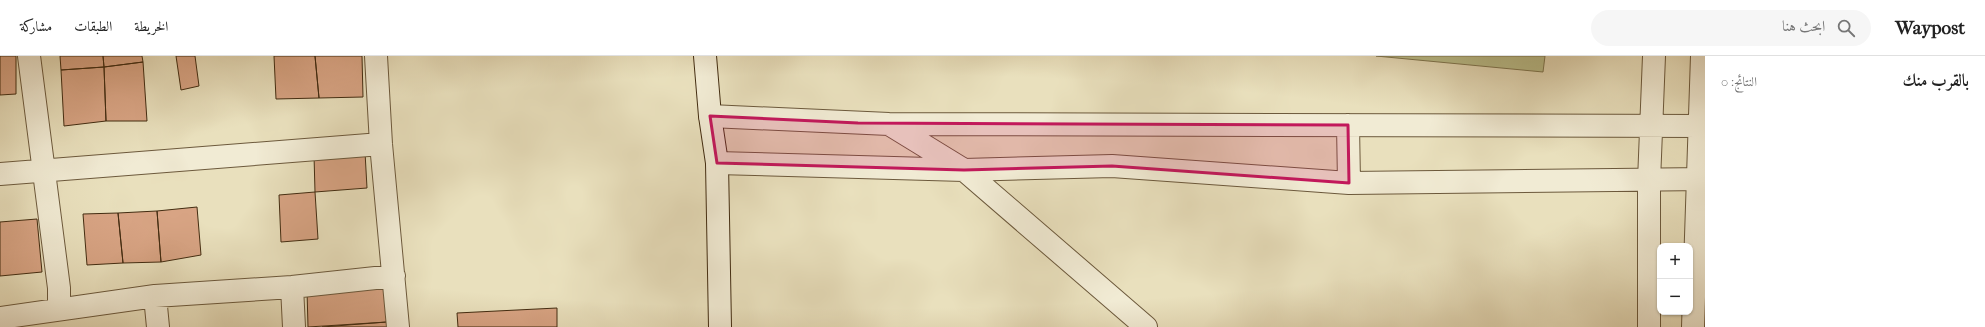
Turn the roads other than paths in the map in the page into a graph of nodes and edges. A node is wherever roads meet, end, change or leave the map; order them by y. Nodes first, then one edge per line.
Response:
1 (29, 56) edge
2 (376, 56) edge
3 (705, 56) edge
4 (1654, 56) edge
5 (1702, 56) edge
6 (710, 116) junction
7 (889, 124) junction
8 (1348, 125) junction
9 (1702, 126) edge
10 (1652, 127) junction
11 (381, 144) junction
12 (717, 163) junction
13 (964, 170) junction
14 (42, 171) junction
15 (0, 174) edge
16 (1702, 179) edge
17 (1650, 181) junction
18 (1349, 183) junction
19 (394, 276) junction
20 (292, 287) junction
21 (156, 296) junction
22 (59, 310) junction
23 (0, 318) edge
24 (158, 327) edge
25 (294, 327) edge
26 (398, 327) edge
27 (720, 327) edge
28 (1146, 327) edge
29 (1649, 327) edge
30 (1693, 327) edge

1 - 14 street
2 - 11 street
3 - 6 street
4 - 10 street
5 - 9 street
6 - 7 street
6 - 12 street
7 - 8 street
7 - 13 street
8 - 10 street
8 - 18 street
9 - 10 street
9 - 16 street
10 - 17 street
11 - 14 street
11 - 19 street
12 - 13 street
12 - 27 street
13 - 18 street
13 - 28 street
14 - 15 street
14 - 22 street
16 - 17 street
16 - 30 street
17 - 18 street
17 - 29 street
19 - 20 street
19 - 26 street
20 - 21 street
20 - 25 street
21 - 22 street
21 - 24 street
22 - 23 street

